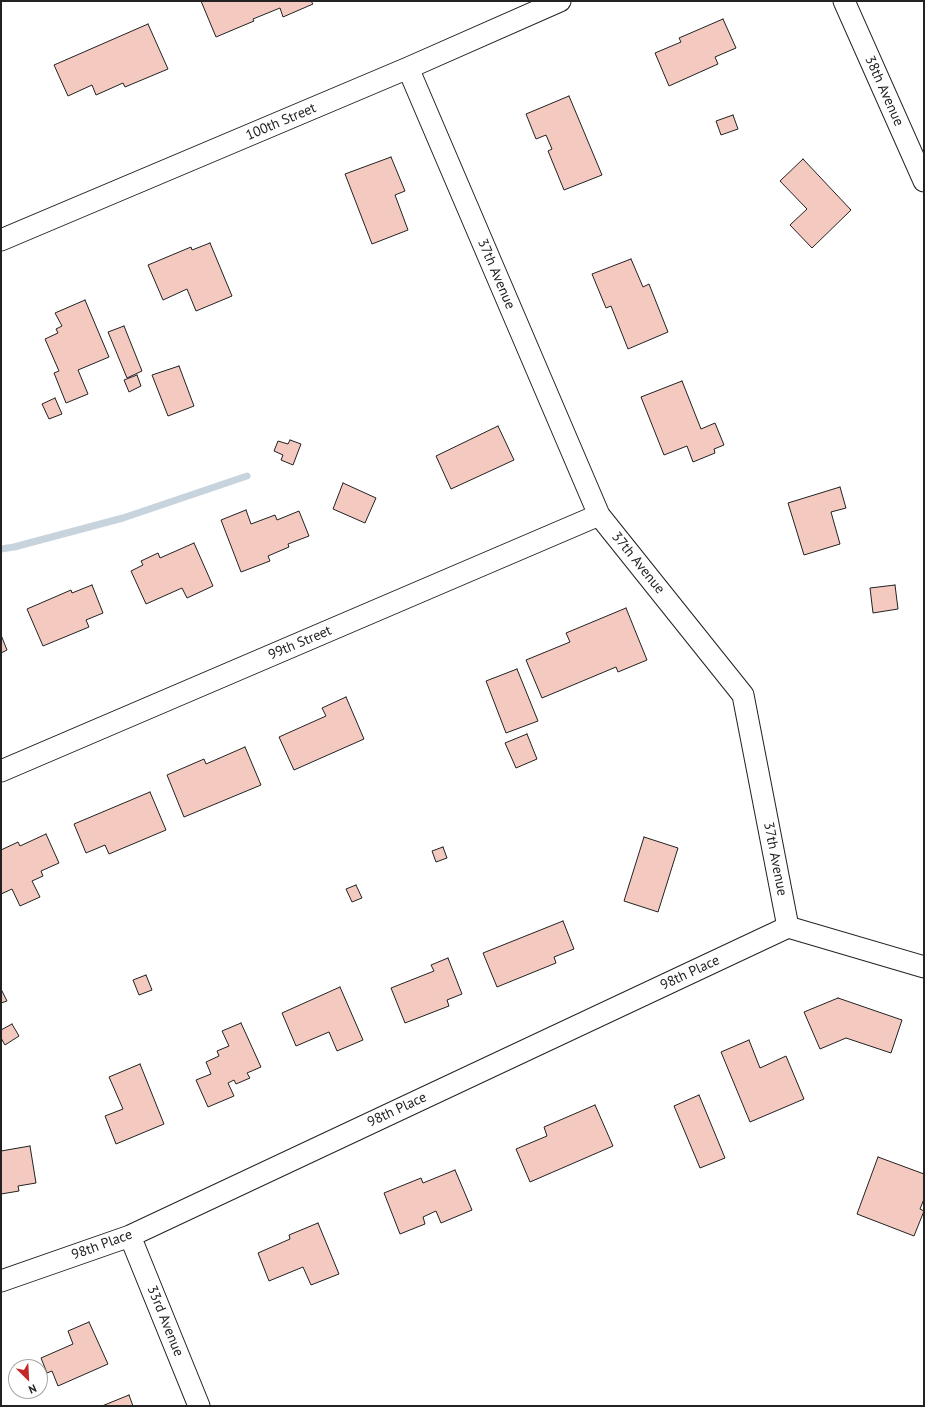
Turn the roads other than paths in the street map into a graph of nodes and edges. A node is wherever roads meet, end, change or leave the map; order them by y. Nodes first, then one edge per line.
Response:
1 (560, 1) edge
2 (844, 1) edge
3 (408, 68) junction
4 (924, 181) edge
5 (1, 240) edge
6 (599, 514) junction
7 (1, 771) edge
8 (788, 927) junction
9 (924, 967) edge
10 (130, 1236) junction
11 (1, 1281) edge
12 (199, 1406) edge

1 - 3 street, 100th Street
2 - 4 street, 38th Avenue
3 - 5 street, 100th Street
3 - 6 street, 37th Avenue
6 - 7 street, 99th Street
6 - 8 street, 37th Avenue
8 - 9 street
8 - 10 street, 98th Place
10 - 11 street, 98th Place
10 - 12 street, 33rd Avenue

